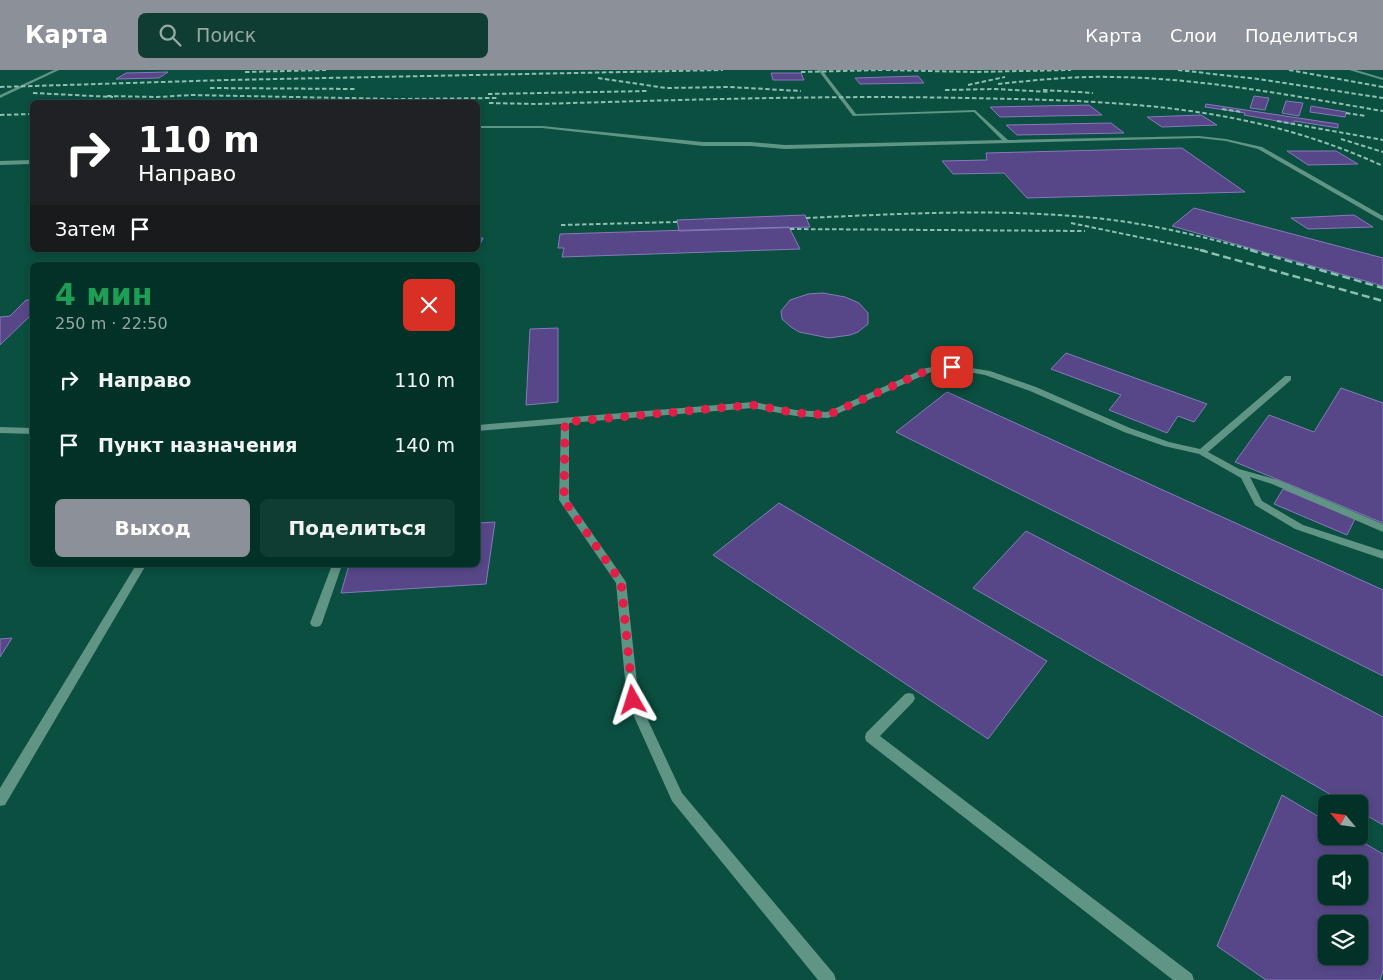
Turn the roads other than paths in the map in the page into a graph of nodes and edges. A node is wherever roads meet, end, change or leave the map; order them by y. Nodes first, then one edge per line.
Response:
1 (57, 70) edge
2 (820, 70) edge
3 (1350, 70) edge
4 (1356, 70) edge
5 (1383, 79) edge
6 (0, 97) edge
7 (480, 127) edge
8 (1006, 141) junction
9 (30, 162) edge
10 (0, 163) edge
11 (1383, 219) edge
12 (1288, 378) dead end
13 (565, 422) junction
14 (480, 428) edge
15 (0, 430) edge
16 (30, 432) edge
17 (1202, 452) junction
18 (1228, 467) junction
19 (1383, 528) edge
20 (1383, 555) edge
21 (140, 567) edge
22 (336, 567) edge
23 (316, 624) dead end
24 (909, 698) dead end
25 (0, 800) edge
26 (828, 980) edge
27 (1186, 980) edge

1 - 6 lane
2 - 8 lane
3 - 4 lane
4 - 5 lane
7 - 8 lane
8 - 11 lane
9 - 10 lane
12 - 17 lane
13 - 14 lane
13 - 17 lane
13 - 26 lane
15 - 16 lane
17 - 18 lane
18 - 19 lane
18 - 20 lane
21 - 25 lane
22 - 23 lane
24 - 27 lane

